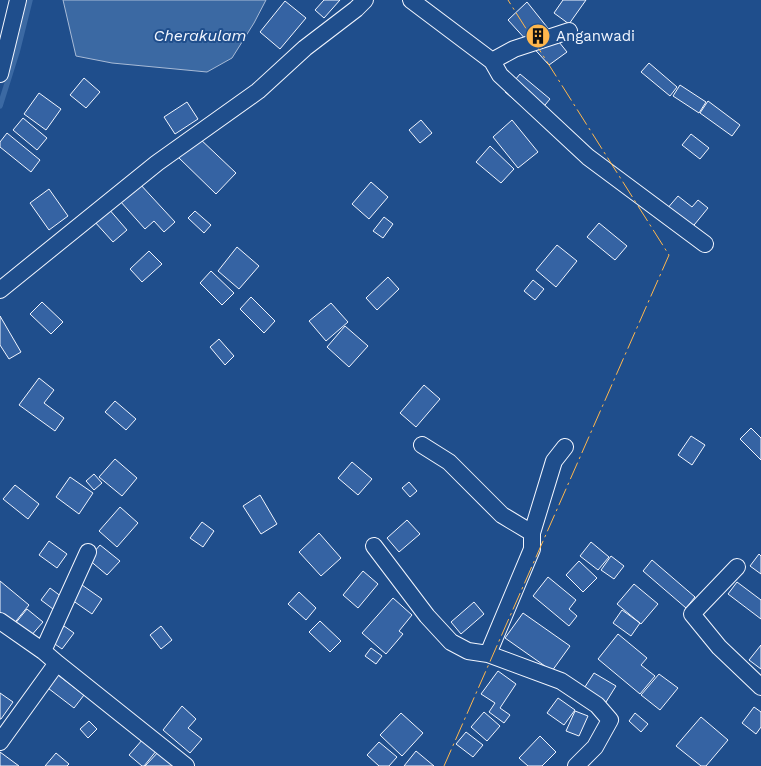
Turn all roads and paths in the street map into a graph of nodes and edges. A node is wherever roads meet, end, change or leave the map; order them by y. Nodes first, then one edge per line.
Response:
1 (18, 0) edge
2 (365, 0) edge
3 (410, 0) edge
4 (569, 31) dead end
5 (492, 61) junction
6 (0, 74) edge
7 (705, 244) dead end
8 (0, 290) edge
9 (422, 444) dead end
10 (565, 447) dead end
11 (532, 533) junction
12 (374, 546) dead end
13 (88, 552) dead end
14 (737, 566) dead end
15 (0, 621) edge
16 (43, 651) junction
17 (488, 654) junction
18 (57, 663) junction
19 (761, 687) edge
20 (0, 742) edge
21 (186, 766) edge
22 (576, 766) edge

1 - 6 street
2 - 8 street
3 - 5 street
4 - 5 street
5 - 7 street
9 - 11 street
10 - 11 street
11 - 17 street
12 - 17 street
13 - 16 street
14 - 19 street
15 - 16 street
16 - 18 street
17 - 22 street
18 - 20 street
18 - 21 street

